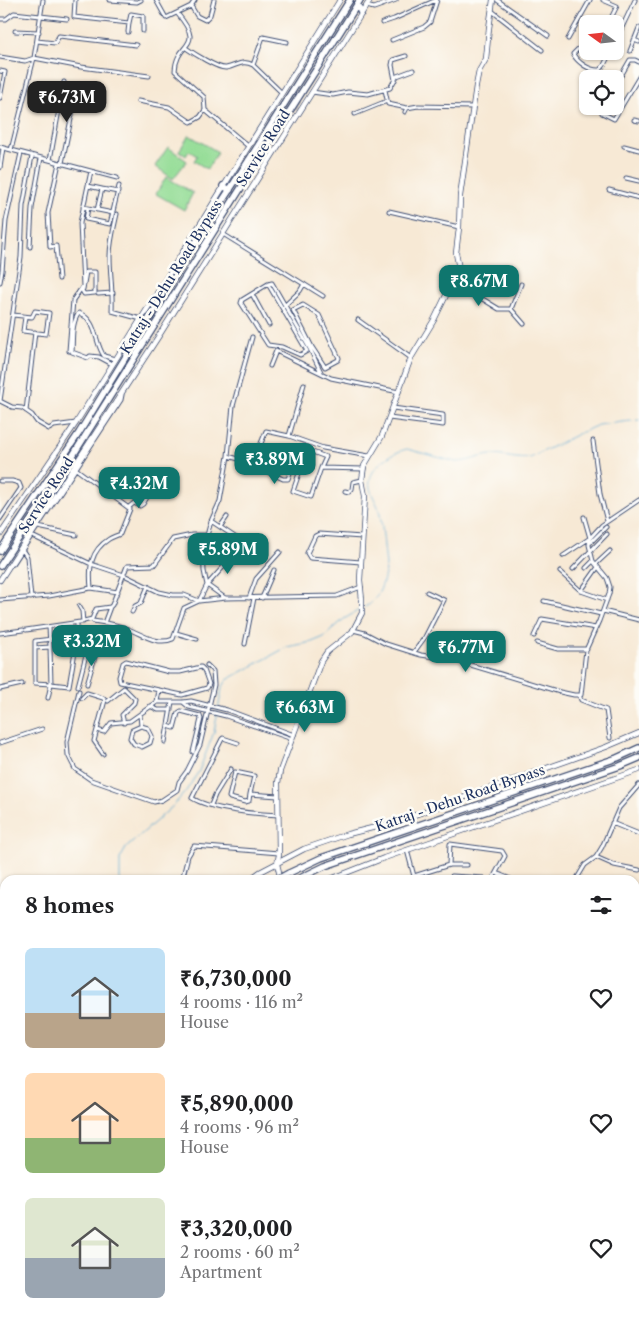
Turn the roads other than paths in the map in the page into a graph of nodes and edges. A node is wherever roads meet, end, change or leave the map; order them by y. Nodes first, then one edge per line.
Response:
1 (43, 0) edge
2 (75, 0) edge
3 (110, 0) edge
4 (141, 0) edge
5 (156, 0) edge
6 (196, 0) edge
7 (214, 0) edge
8 (339, 0) edge
9 (350, 0) edge
10 (370, 0) edge
11 (396, 0) edge
12 (437, 0) edge
13 (493, 0) edge
14 (497, 0) edge
15 (590, 0) edge
16 (603, 0) edge
17 (635, 0) edge
18 (359, 2) edge
19 (191, 6) junction
20 (366, 6) junction
21 (491, 11) junction
22 (177, 13) junction
23 (361, 13) junction
24 (612, 15) edge
25 (41, 16) junction
26 (0, 19) edge
27 (67, 19) dead end
28 (129, 23) junction
29 (382, 23) dead end
30 (624, 23) edge
31 (639, 28) edge
32 (15, 31) dead end
33 (143, 31) dead end
34 (39, 32) junction
35 (128, 32) dead end
36 (548, 36) dead end
37 (568, 38) dead end
38 (392, 40) dead end
39 (634, 40) junction
40 (37, 41) junction
41 (286, 42) dead end
42 (639, 42) edge
43 (136, 45) dead end
44 (186, 48) junction
45 (542, 50) dead end
46 (579, 50) edge
47 (630, 51) dead end
48 (406, 56) dead end
49 (0, 57) edge
50 (34, 58) junction
51 (606, 60) edge
52 (639, 62) edge
53 (253, 65) junction
54 (413, 70) dead end
55 (624, 70) edge
56 (0, 71) edge
57 (149, 76) dead end
58 (639, 76) edge
59 (395, 81) junction
60 (64, 82) dead end
61 (78, 85) dead end
62 (385, 90) junction
63 (312, 92) junction
64 (283, 97) junction
65 (0, 98) edge
66 (387, 100) junction
67 (138, 101) dead end
68 (624, 102) edge
69 (473, 107) junction
70 (206, 110) junction
71 (355, 114) dead end
72 (606, 115) edge
73 (616, 115) edge
74 (248, 146) junction
75 (624, 146) dead end
76 (2, 148) edge
77 (11, 150) junction
78 (639, 150) edge
79 (21, 153) junction
80 (32, 156) junction
81 (41, 158) junction
82 (50, 160) junction
83 (61, 163) junction
84 (0, 168) edge
85 (91, 171) junction
86 (117, 178) dead end
87 (626, 178) dead end
88 (639, 181) edge
89 (88, 186) junction
90 (120, 186) dead end
91 (223, 186) junction
92 (102, 189) junction
93 (230, 190) junction
94 (609, 190) dead end
95 (118, 192) junction
96 (639, 198) edge
97 (84, 207) junction
98 (88, 208) junction
99 (97, 210) junction
100 (389, 211) dead end
101 (113, 213) junction
102 (118, 214) dead end
103 (459, 228) junction
104 (223, 234) junction
105 (30, 247) dead end
106 (59, 280) dead end
107 (452, 281) junction
108 (0, 282) edge
109 (304, 284) junction
110 (521, 284) dead end
111 (82, 290) junction
112 (113, 293) junction
113 (98, 294) dead end
114 (252, 294) junction
115 (323, 296) dead end
116 (284, 307) junction
117 (510, 309) junction
118 (13, 315) junction
119 (25, 316) junction
120 (358, 320) dead end
121 (143, 321) junction
122 (524, 324) dead end
123 (269, 325) dead end
124 (35, 332) junction
125 (252, 337) dead end
126 (310, 349) junction
127 (69, 351) dead end
128 (411, 358) junction
129 (113, 361) junction
130 (270, 366) dead end
131 (322, 373) junction
132 (120, 380) junction
133 (128, 384) junction
134 (304, 384) dead end
135 (122, 392) junction
136 (400, 392) junction
137 (393, 408) junction
138 (26, 411) junction
139 (389, 418) junction
140 (76, 423) junction
141 (82, 427) junction
142 (289, 436) junction
143 (593, 441) dead end
144 (258, 451) junction
145 (228, 456) junction
146 (369, 456) junction
147 (253, 463) junction
148 (322, 468) junction
149 (76, 469) junction
150 (364, 469) junction
151 (160, 476) dead end
152 (362, 480) junction
153 (0, 481) edge
154 (156, 484) junction
155 (163, 488) dead end
156 (345, 492) dead end
157 (639, 500) edge
158 (129, 507) junction
159 (226, 517) dead end
160 (584, 517) dead end
161 (0, 519) edge
162 (211, 521) junction
163 (607, 521) junction
164 (38, 527) junction
165 (220, 527) junction
166 (606, 527) dead end
167 (607, 534) dead end
168 (0, 535) edge
169 (76, 535) dead end
170 (32, 536) junction
171 (207, 536) junction
172 (363, 537) junction
173 (590, 538) junction
174 (589, 544) junction
175 (250, 547) dead end
176 (0, 551) edge
177 (23, 551) junction
178 (591, 551) junction
179 (610, 551) dead end
180 (280, 552) dead end
181 (234, 553) dead end
182 (563, 556) dead end
183 (361, 562) junction
184 (91, 564) junction
185 (596, 564) junction
186 (10, 565) junction
187 (0, 566) edge
188 (586, 568) dead end
189 (573, 569) dead end
190 (274, 570) dead end
191 (560, 572) dead end
192 (124, 575) junction
193 (0, 580) edge
194 (207, 585) junction
195 (148, 586) junction
196 (361, 587) junction
197 (91, 588) junction
198 (581, 591) junction
199 (118, 592) junction
200 (427, 592) dead end
201 (31, 598) junction
202 (226, 598) junction
203 (251, 598) junction
204 (262, 598) junction
205 (0, 600) edge
206 (607, 600) junction
207 (199, 601) junction
208 (544, 601) dead end
209 (79, 606) dead end
210 (110, 607) junction
211 (132, 612) dead end
212 (602, 612) junction
213 (639, 620) edge
214 (93, 621) dead end
215 (82, 622) junction
216 (77, 623) junction
217 (104, 623) junction
218 (49, 627) junction
219 (596, 628) junction
220 (354, 630) junction
221 (0, 633) edge
222 (176, 633) junction
223 (77, 636) junction
224 (534, 636) dead end
225 (198, 639) dead end
226 (49, 640) junction
227 (89, 643) junction
228 (537, 643) dead end
229 (245, 644) dead end
230 (50, 647) junction
231 (35, 648) junction
232 (587, 649) junction
233 (414, 652) junction
234 (207, 665) dead end
235 (22, 684) dead end
236 (51, 684) junction
237 (87, 684) dead end
238 (78, 686) dead end
239 (0, 688) edge
240 (159, 690) junction
241 (79, 691) dead end
242 (579, 695) junction
243 (48, 698) dead end
244 (82, 698) dead end
245 (108, 701) dead end
246 (157, 702) junction
247 (172, 702) junction
248 (183, 702) junction
249 (211, 705) junction
250 (150, 706) junction
251 (170, 710) junction
252 (210, 711) junction
253 (140, 714) junction
254 (124, 723) junction
255 (140, 726) junction
256 (168, 726) junction
257 (42, 729) dead end
258 (98, 730) junction
259 (639, 733) edge
260 (293, 737) junction
261 (610, 738) dead end
262 (165, 742) dead end
263 (0, 743) edge
264 (238, 743) dead end
265 (639, 748) edge
266 (193, 752) dead end
267 (103, 754) dead end
268 (639, 758) edge
269 (231, 769) dead end
270 (639, 770) edge
271 (639, 784) edge
272 (250, 794) junction
273 (278, 796) junction
274 (211, 805) junction
275 (279, 815) junction
276 (612, 823) junction
277 (639, 834) edge
278 (407, 850) junction
279 (280, 853) junction
280 (596, 857) junction
281 (277, 864) junction
282 (449, 864) junction
283 (466, 865) dead end
284 (639, 870) edge
285 (183, 875) edge
286 (258, 875) edge
287 (280, 875) edge
288 (285, 875) edge
289 (306, 875) edge
290 (340, 875) edge
291 (413, 875) edge
292 (422, 875) edge
293 (495, 875) edge
294 (579, 875) edge

1 - 25 street
2 - 28 street
3 - 4 street
5 - 22 street
6 - 19 street
7 - 19 street
8 - 64 street
9 - 93 highway, Katraj - Dehu Road Bypass, bridge
10 - 20 street, Service Road
11 - 20 street
12 - 29 street
12 - 38 street
13 - 21 street
14 - 36 street
15 - 37 street
16 - 24 street
17 - 30 street
18 - 23 highway
18 - 132 highway, Katraj - Dehu Road Bypass, bridge
19 - 22 street
20 - 23 street, Service Road
21 - 45 street
21 - 69 street
22 - 44 street
23 - 63 street, Service Road
25 - 26 street
25 - 27 street
25 - 34 street
28 - 33 street
28 - 35 street
31 - 39 street
32 - 34 street
34 - 40 street
39 - 42 street
39 - 47 street
40 - 43 street
40 - 50 street
41 - 53 street
44 - 53 street
44 - 70 street
46 - 51 street
48 - 59 street
49 - 50 street
50 - 57 street
50 - 77 street
52 - 55 street
53 - 64 street
54 - 59 street
56 - 65 street
58 - 68 street
59 - 62 street
60 - 82 street
61 - 83 street
62 - 63 street
62 - 66 street
63 - 104 street, Service Road
64 - 74 street
66 - 69 street
66 - 71 street
67 - 70 street
69 - 103 street
70 - 74 street
72 - 73 street
74 - 91 street
75 - 78 street
76 - 77 street
76 - 84 street
77 - 79 street
79 - 80 street
79 - 108 street
80 - 81 street
80 - 118 street
81 - 82 street
81 - 105 street
82 - 83 street
83 - 85 street
83 - 106 street
85 - 86 street
85 - 89 street
87 - 88 street
89 - 92 street
89 - 97 street
90 - 95 street
91 - 93 highway
91 - 121 street
92 - 95 street
92 - 99 street
93 - 121 highway, Katraj - Dehu Road Bypass
94 - 96 street
95 - 101 street
97 - 98 street
97 - 111 street
98 - 99 street
98 - 101 street
99 - 101 street
100 - 103 street
102 - 112 street
103 - 107 street
104 - 109 street
104 - 133 street, Service Road
107 - 117 street
107 - 128 street
109 - 115 street
109 - 116 street
110 - 117 street
111 - 111 street
111 - 127 street
112 - 113 street
112 - 121 street
114 - 116 street
114 - 123 street
114 - 126 street
116 - 126 street
117 - 122 street
118 - 119 street
118 - 138 street
119 - 124 street
119 - 124 street
120 - 128 street
121 - 129 street
121 - 141 highway, Katraj - Dehu Road Bypass
124 - 138 street
125 - 145 street
126 - 126 street
126 - 131 street
128 - 136 street
129 - 129 street
129 - 140 street
130 - 131 street
131 - 136 street
132 - 133 highway
132 - 187 highway, Katraj - Dehu Road Bypass
133 - 135 street, Service Road
134 - 142 street
135 - 149 street, Service Road
135 - 186 street, Service Road
136 - 137 street
137 - 139 street
137 - 139 street
138 - 140 street
139 - 146 street
140 - 141 street
140 - 168 street
141 - 176 highway, Katraj - Dehu Road Bypass
142 - 144 street
142 - 146 street
143 - 163 street
144 - 147 street
144 - 147 street
145 - 147 street
145 - 162 street
146 - 150 street
148 - 148 street
148 - 150 street
149 - 158 street
149 - 164 street, Service Road
150 - 152 street
151 - 154 street
152 - 156 street
152 - 172 street
153 - 161 street
154 - 155 street
154 - 158 street
157 - 163 street
158 - 184 street
159 - 165 street
160 - 173 street
162 - 165 street
162 - 171 street
163 - 173 street
164 - 169 street
164 - 170 street, Service Road
165 - 175 street
166 - 174 street
167 - 178 street
170 - 177 street, Service Road
170 - 184 street
171 - 192 street
171 - 194 street
172 - 183 street
172 - 183 street
173 - 174 street
173 - 182 street
174 - 178 street
177 - 186 street, Service Road
177 - 201 street
178 - 185 street
178 - 189 street
179 - 185 street
180 - 203 street
181 - 194 street
183 - 196 street
184 - 192 street
184 - 197 street
185 - 188 street
185 - 198 street
185 - 206 street
186 - 193 street, Service Road
190 - 204 street
191 - 198 street
192 - 195 street
192 - 199 street
194 - 202 street
194 - 207 street
195 - 207 street
195 - 211 street
196 - 204 street
196 - 220 street
197 - 199 street
197 - 201 street
198 - 206 street
199 - 210 street
200 - 233 street
201 - 205 street
202 - 203 street
202 - 207 street
203 - 204 street
203 - 229 street
206 - 212 street
207 - 222 street
208 - 212 street
209 - 215 street
210 - 215 street
210 - 217 street
212 - 213 street
212 - 219 street
214 - 217 street
215 - 216 street
216 - 218 street
216 - 223 street
217 - 222 street
218 - 221 street
218 - 226 street
219 - 224 street
219 - 232 street
220 - 233 street
220 - 260 street
222 - 225 street
223 - 226 street
223 - 227 street
223 - 236 street
226 - 230 street
226 - 231 street
227 - 237 street
227 - 238 street
228 - 232 street
230 - 231 street
230 - 236 street
231 - 236 street
232 - 242 street
233 - 242 street
234 - 249 street
235 - 239 street
236 - 243 street
240 - 240 street
240 - 246 street
241 - 252 street
242 - 261 street
244 - 258 street
245 - 254 street
246 - 247 street
246 - 250 street
247 - 248 street
247 - 251 street
248 - 249 street
248 - 252 street
249 - 252 street
249 - 260 street
250 - 251 street
250 - 253 street
251 - 256 street
252 - 260 street
253 - 254 street
253 - 255 street
254 - 258 street
255 - 255 street
256 - 262 street
256 - 266 street
257 - 263 street
258 - 267 street
259 - 281 street
260 - 273 street
264 - 274 street
265 - 288 highway, Katraj - Dehu Road Bypass, bridge
268 - 289 highway, Katraj - Dehu Road Bypass
269 - 274 street
270 - 278 street
271 - 276 street
272 - 272 street
272 - 273 street
273 - 275 street
274 - 275 street
275 - 279 street
276 - 277 street
276 - 280 street
278 - 290 street
278 - 291 street
279 - 281 street
279 - 285 street
280 - 284 street
280 - 294 street
281 - 286 street
281 - 287 street
282 - 283 street
282 - 292 street
282 - 293 street

